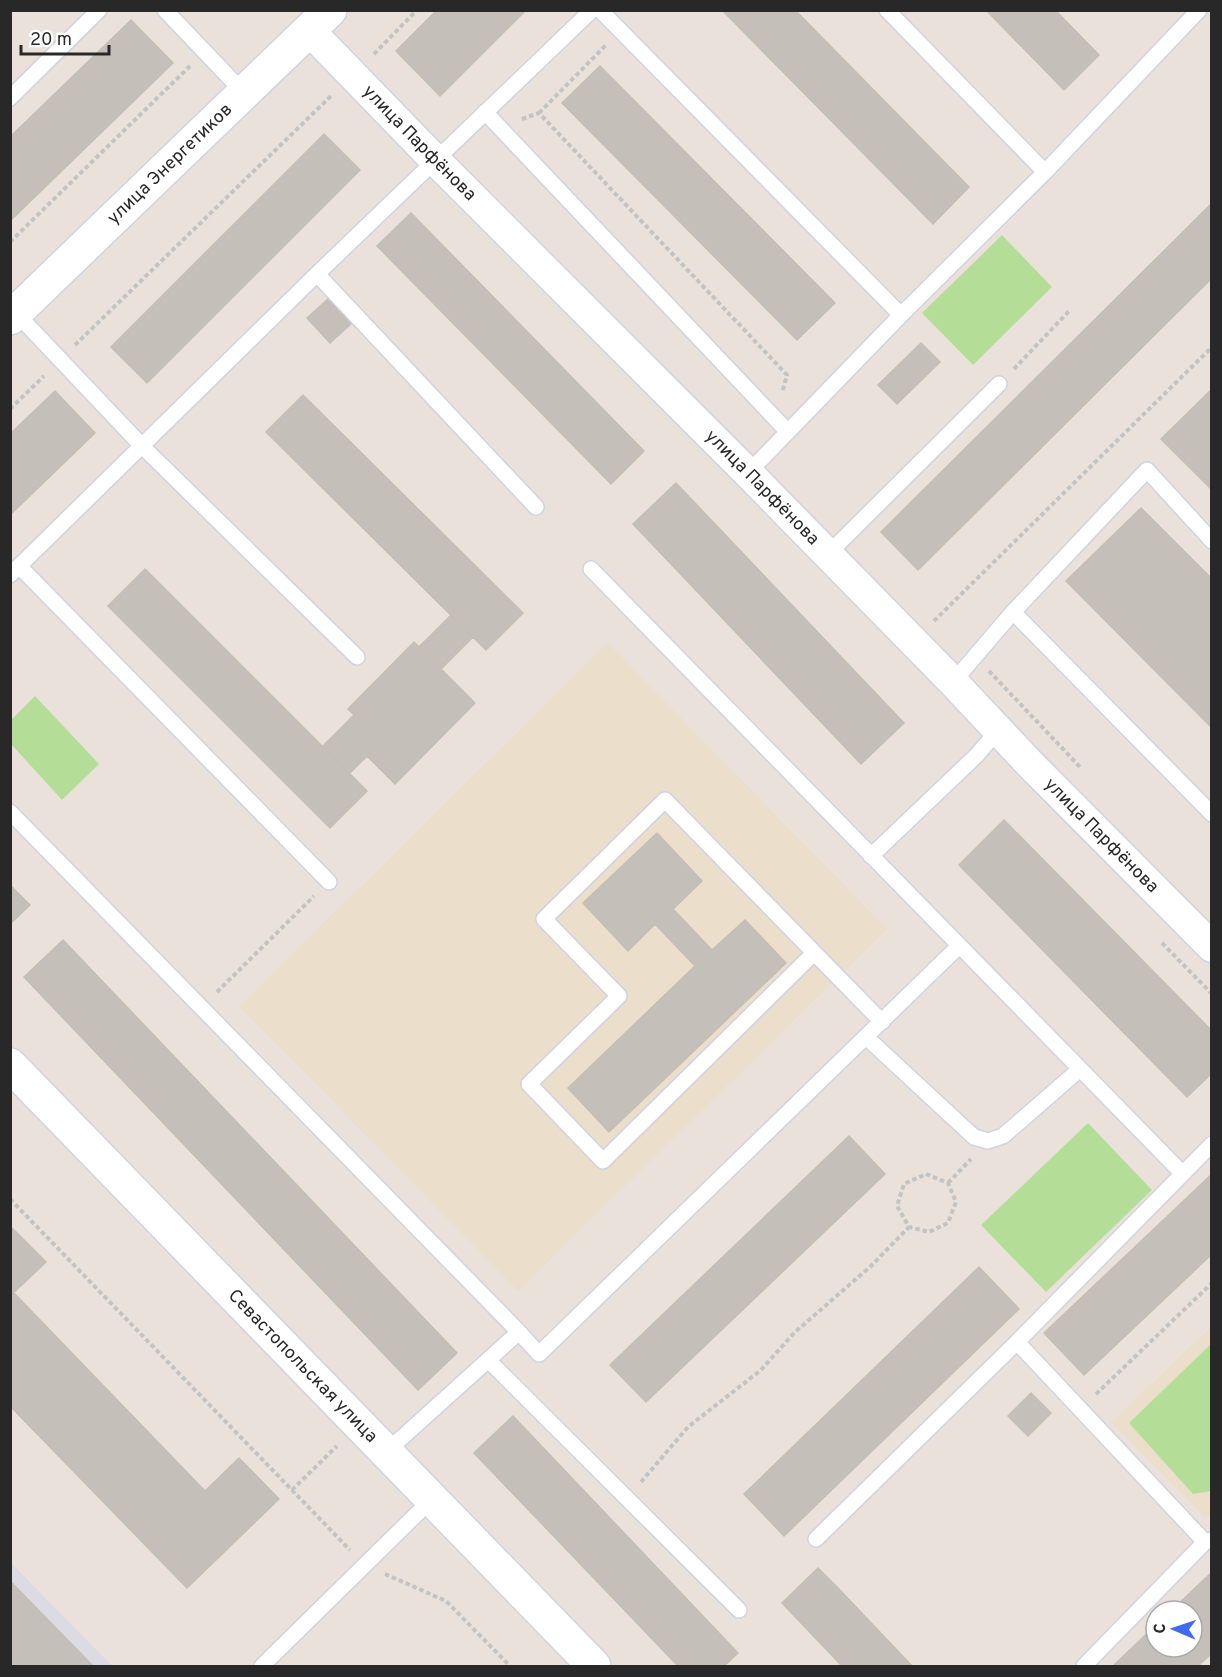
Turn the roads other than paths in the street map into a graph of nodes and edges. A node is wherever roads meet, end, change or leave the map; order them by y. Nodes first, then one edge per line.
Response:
1 (99, 10) edge
2 (165, 10) edge
3 (592, 10) edge
4 (600, 10) edge
5 (887, 10) edge
6 (1199, 10) edge
7 (320, 20) edge
8 (244, 93) junction
9 (10, 98) edge
10 (485, 112) junction
11 (435, 160) junction
12 (1046, 172) junction
13 (317, 274) junction
14 (13, 315) edge
15 (901, 315) junction
16 (999, 384) road end
17 (787, 431) junction
18 (142, 446) junction
19 (748, 473) junction
20 (536, 507) dead end
21 (1212, 541) edge
22 (828, 554) junction
23 (591, 569) dead end
24 (15, 570) edge
25 (1013, 612) junction
26 (357, 657) dead end
27 (953, 682) junction
28 (998, 730) junction
29 (10, 812) edge
30 (1212, 814) edge
31 (871, 856) junction
32 (329, 882) road end
33 (959, 946) junction
34 (1212, 947) edge
35 (814, 953) junction
36 (882, 1022) junction
37 (866, 1037) junction
38 (10, 1065) edge
39 (1080, 1069) junction
40 (1212, 1144) edge
41 (1182, 1173) junction
42 (519, 1332) junction
43 (1017, 1342) junction
44 (488, 1360) junction
45 (386, 1452) junction
46 (432, 1499) junction
47 (816, 1539) dead end
48 (1208, 1541) edge
49 (739, 1610) dead end
50 (262, 1666) edge
51 (594, 1666) edge
52 (1084, 1666) edge

1 - 9 lane
2 - 8 lane
3 - 10 lane
4 - 15 lane
5 - 12 lane
6 - 12 lane
7 - 8 street, улица Энергетиков
7 - 11 street, улица Парфёнова
8 - 14 street, улица Энергетиков
10 - 11 lane
10 - 17 lane
11 - 13 lane
11 - 19 street, улица Парфёнова
12 - 15 lane
13 - 18 lane
13 - 20 lane
14 - 18 lane
15 - 17 lane
16 - 22 lane
17 - 19 lane
18 - 24 lane
18 - 26 lane
19 - 22 street, улица Парфёнова
21 - 25 lane
22 - 27 street, улица Парфёнова
23 - 31 lane
24 - 32 lane
25 - 27 lane
25 - 30 lane
27 - 28 street, улица Парфёнова
28 - 31 lane
28 - 34 street, улица Парфёнова
29 - 42 lane
31 - 33 lane
33 - 36 lane
33 - 39 lane
35 - 35 lane
35 - 36 lane
36 - 37 lane
37 - 39 lane
37 - 42 lane
38 - 45 street, Севастопольская улица
39 - 41 lane
40 - 41 lane
41 - 43 lane
42 - 44 lane
43 - 47 lane
43 - 48 lane
44 - 45 lane
44 - 49 lane
45 - 46 street, Севастопольская улица
46 - 50 lane
46 - 51 street, Севастопольская улица
48 - 52 lane

